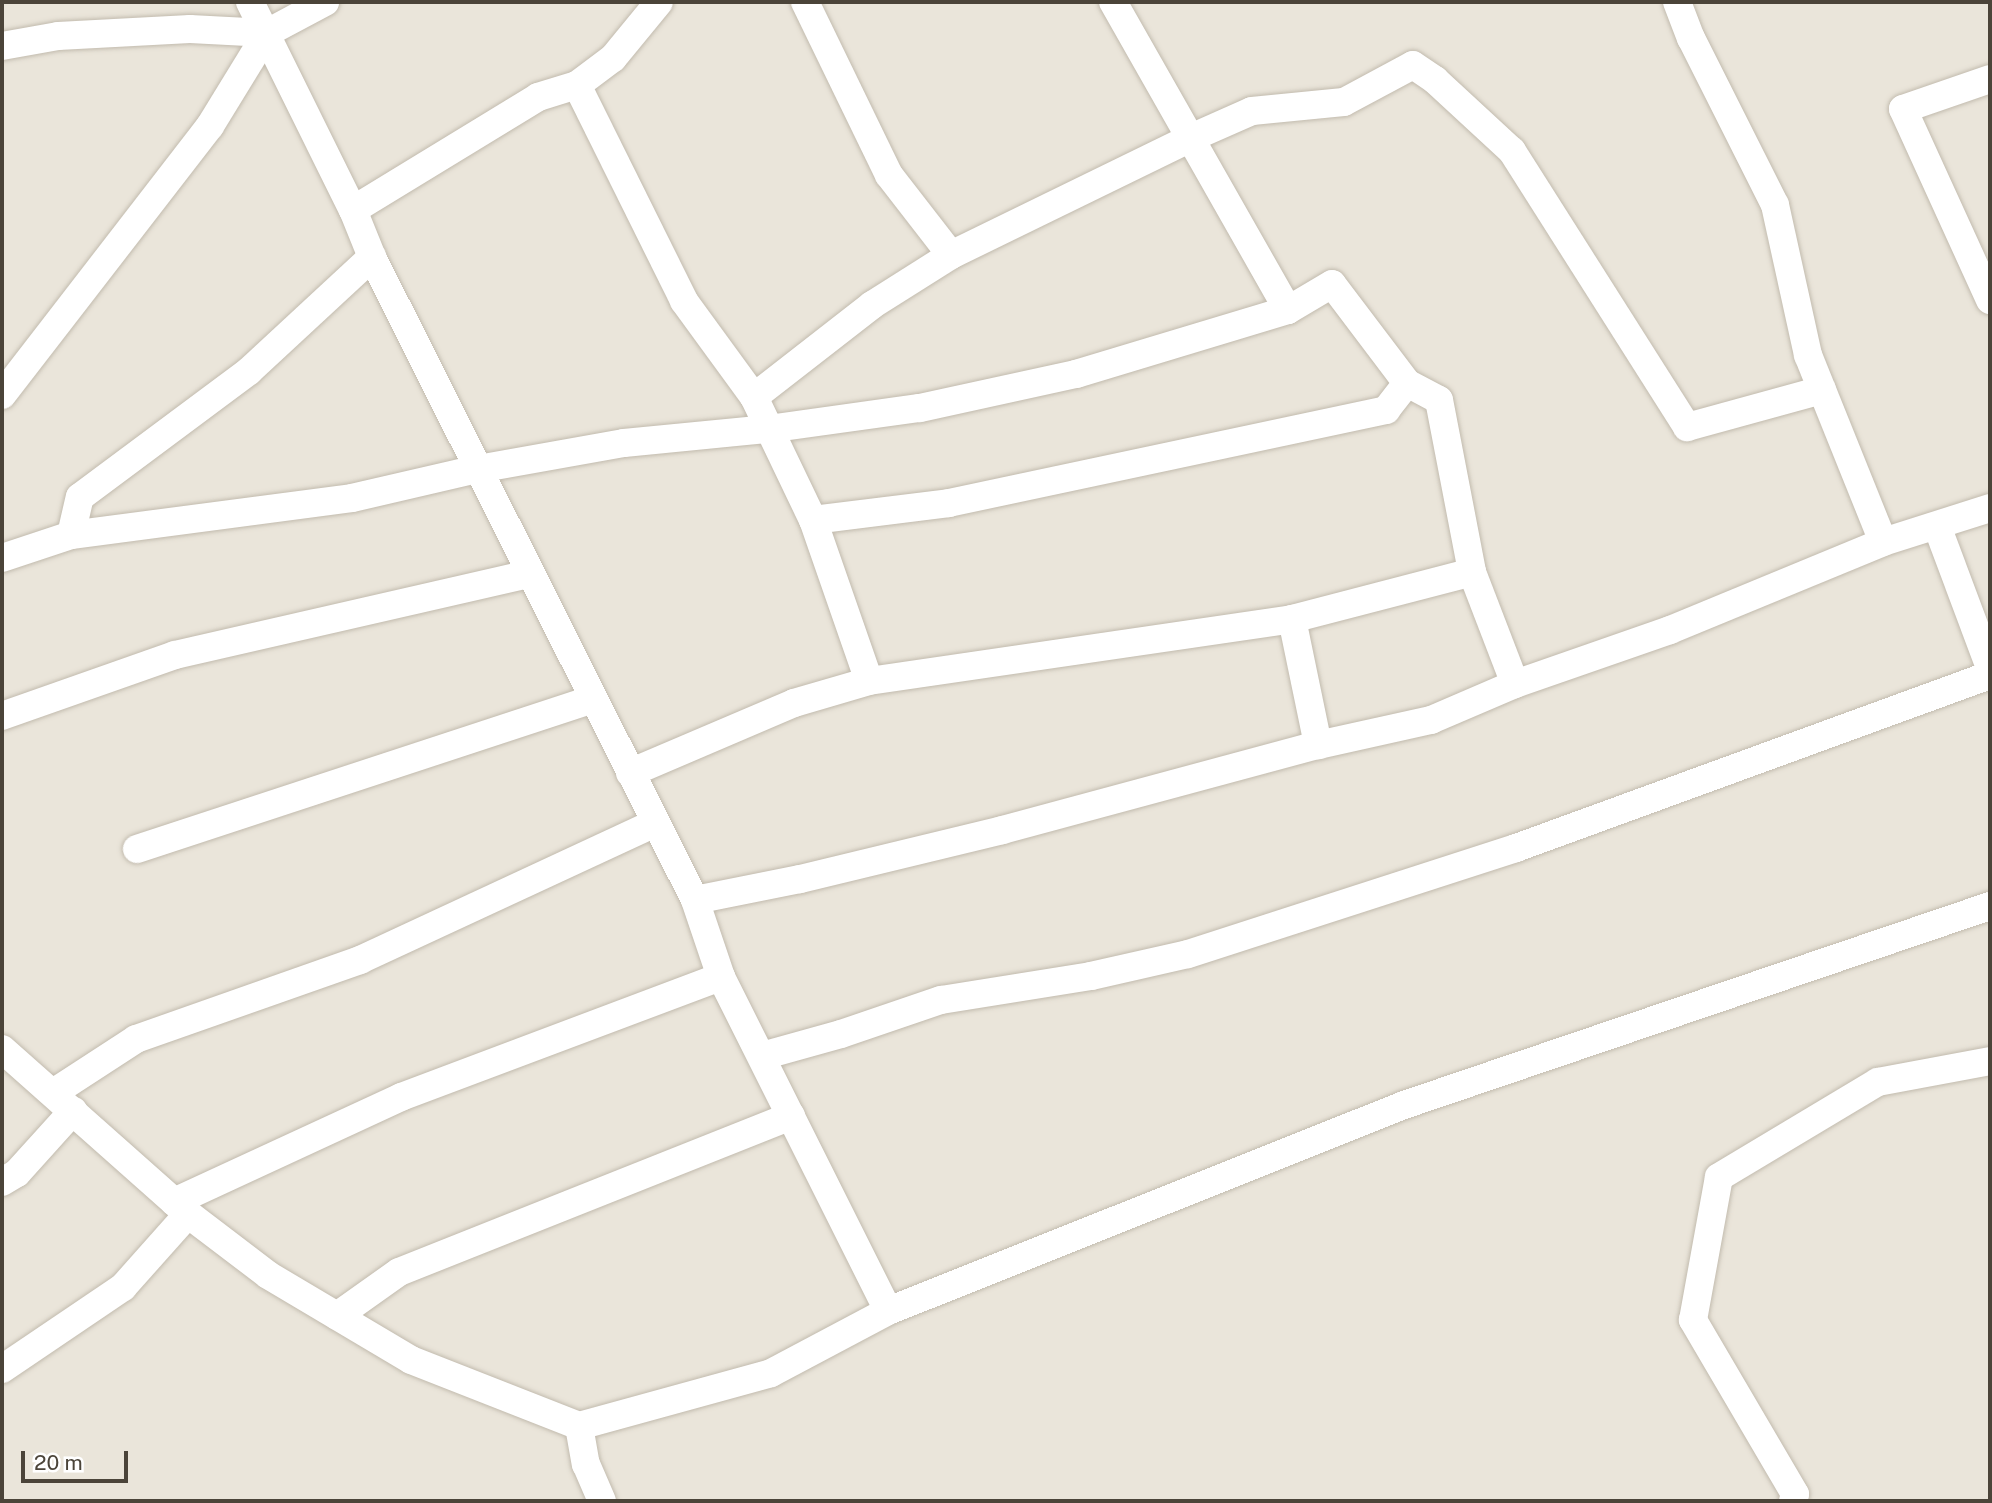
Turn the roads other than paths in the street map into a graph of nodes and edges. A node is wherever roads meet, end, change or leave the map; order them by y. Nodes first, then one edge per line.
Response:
1 (250, 2) edge
2 (325, 2) edge
3 (659, 2) edge
4 (805, 2) edge
5 (1113, 2) edge
6 (1677, 2) edge
7 (267, 33) junction
8 (2, 46) edge
9 (1990, 79) edge
10 (577, 85) junction
11 (1193, 137) junction
12 (353, 210) junction
13 (950, 255) junction
14 (372, 257) junction
15 (1990, 300) edge
16 (1288, 310) junction
17 (1407, 383) junction
18 (1822, 390) junction
19 (2, 395) edge
20 (754, 397) junction
21 (768, 429) junction
22 (478, 470) junction
23 (1990, 508) edge
24 (813, 520) junction
25 (1937, 526) junction
26 (71, 535) junction
27 (1883, 542) junction
28 (2, 558) edge
29 (1472, 572) junction
30 (530, 574) junction
31 (1292, 620) junction
32 (1990, 668) edge
33 (1990, 675) edge
34 (869, 681) junction
35 (1515, 684) junction
36 (593, 699) junction
37 (2, 716) edge
38 (1318, 746) junction
39 (630, 773) junction
40 (655, 823) junction
41 (137, 849) dead end
42 (695, 900) junction
43 (1990, 906) edge
44 (721, 977) junction
45 (2, 1049) edge
46 (762, 1056) junction
47 (1990, 1061) edge
48 (63, 1102) junction
49 (791, 1116) junction
50 (2, 1182) edge
51 (181, 1208) junction
52 (888, 1311) junction
53 (337, 1316) junction
54 (2, 1369) edge
55 (579, 1426) junction
56 (602, 1501) edge
57 (1793, 1501) edge

1 - 7 street
2 - 7 street
3 - 10 street
4 - 13 street
5 - 11 street
6 - 18 street
7 - 8 street
7 - 12 street
7 - 19 street
9 - 15 street
10 - 12 street
10 - 20 street
11 - 13 street
11 - 16 street
11 - 18 street
12 - 14 street
13 - 20 street
14 - 22 street
14 - 26 street
16 - 17 street
16 - 21 street
17 - 24 street
17 - 29 street
18 - 27 street
20 - 21 street
21 - 22 street
21 - 24 street
22 - 26 street
22 - 30 street
23 - 25 street
24 - 34 street
25 - 27 street
25 - 32 street
26 - 28 street
27 - 35 street
29 - 31 street
29 - 35 street
30 - 36 street
30 - 37 street
31 - 34 street
31 - 38 street
33 - 46 street
34 - 39 street
35 - 38 street
36 - 39 street
36 - 41 street
38 - 42 street
39 - 40 street
40 - 42 street
40 - 48 street
42 - 44 street
43 - 52 street
44 - 46 street
44 - 51 street
45 - 48 street
46 - 49 street
47 - 57 street
48 - 50 street
48 - 51 street
49 - 52 street
49 - 53 street
51 - 53 street
51 - 54 street
52 - 55 street
53 - 55 street
55 - 56 street

